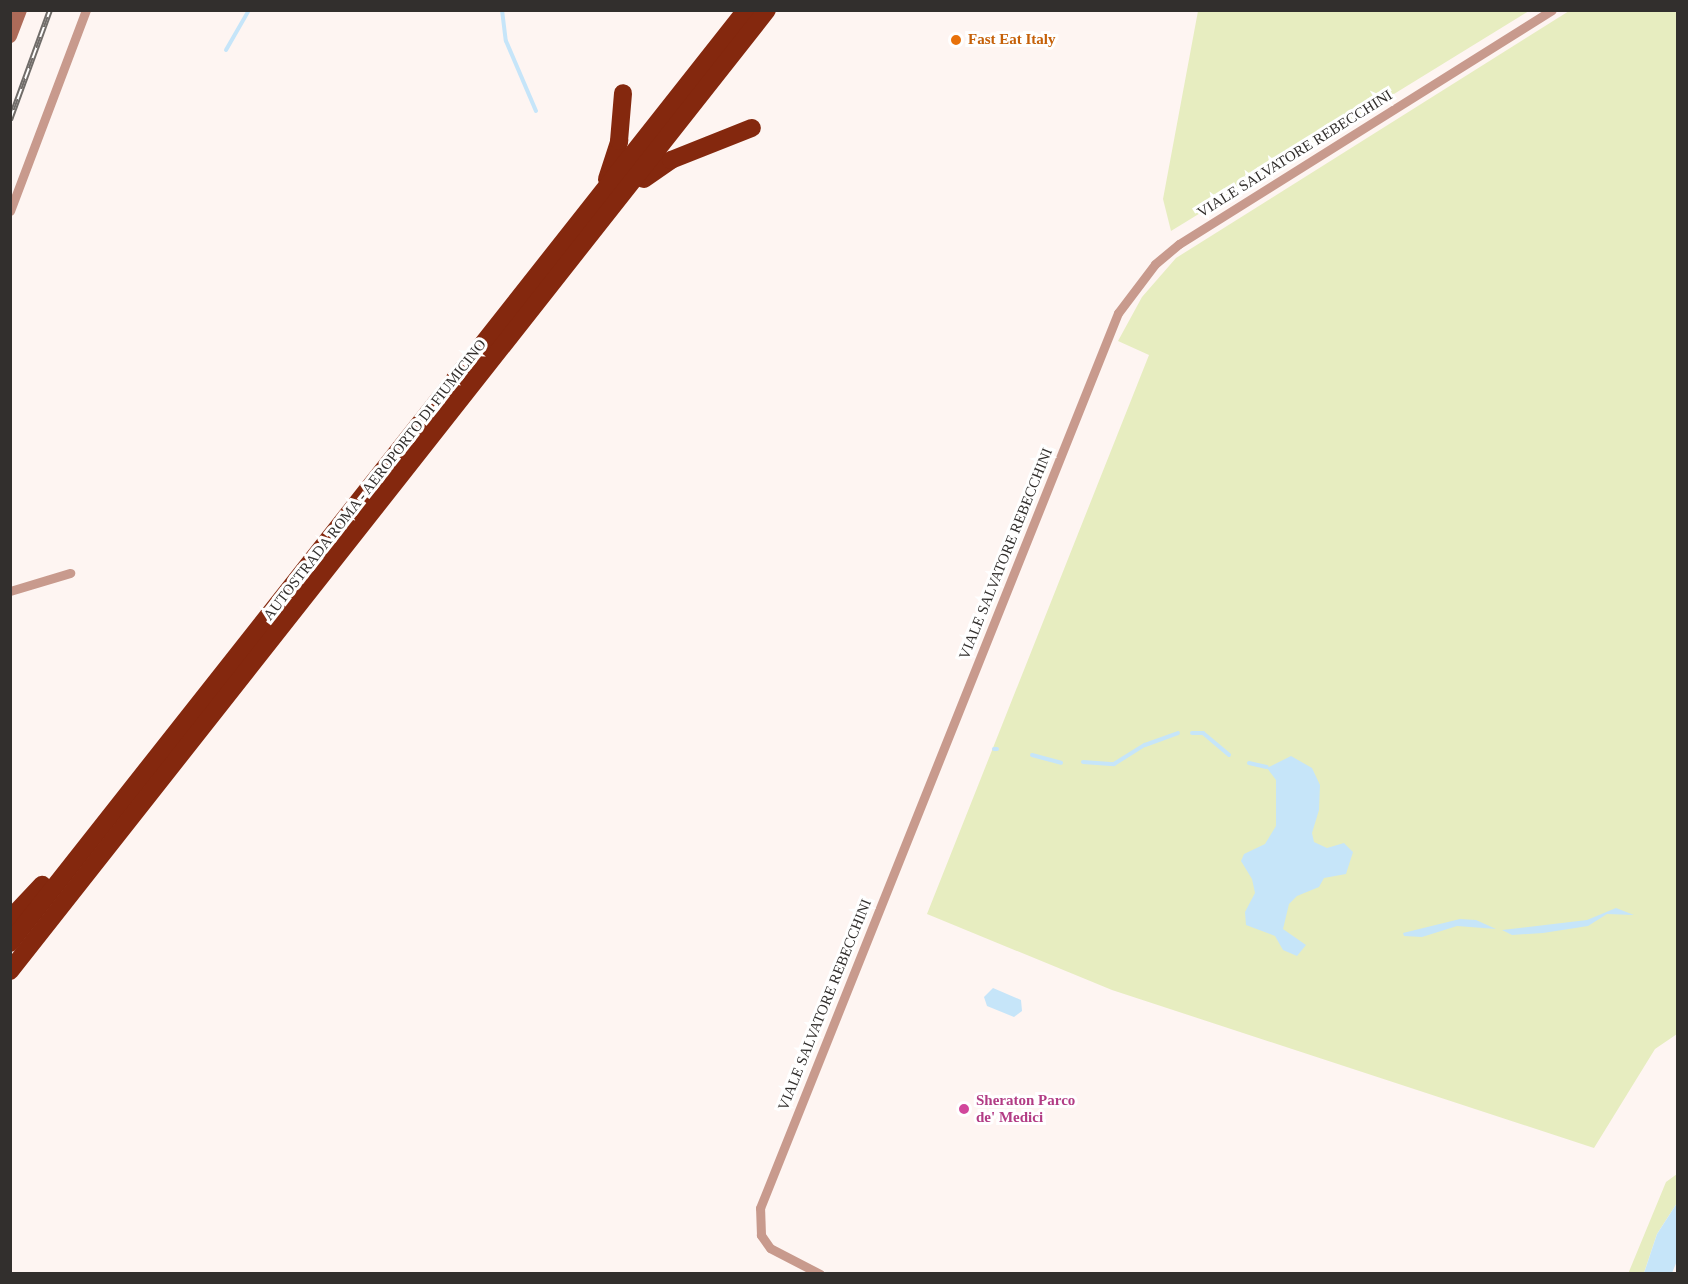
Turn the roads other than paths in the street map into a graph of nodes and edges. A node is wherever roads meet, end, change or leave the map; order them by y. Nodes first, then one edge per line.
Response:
1 (20, 10) edge
2 (86, 10) edge
3 (746, 10) edge
4 (767, 10) edge
5 (1552, 10) edge
6 (10, 36) edge
7 (623, 93) dead end
8 (752, 128) dead end
9 (604, 190) junction
10 (10, 211) edge
11 (609, 211) junction
12 (70, 573) dead end
13 (10, 591) edge
14 (132, 790) junction
15 (10, 918) edge
16 (10, 943) edge
17 (10, 971) edge
18 (820, 1274) edge

1 - 6 main road
2 - 10 street
3 - 9 highway, AUTOSTRADA ROMA - AEROPORTO DI FIUMICINO
4 - 11 highway, AUTOSTRADA ROMA - AEROPORTO DI FIUMICINO
5 - 18 street, VIALE SALVATORE REBECCHINI
7 - 9 highway
8 - 11 highway
9 - 14 highway, AUTOSTRADA ROMA - AEROPORTO DI FIUMICINO
11 - 17 highway, AUTOSTRADA ROMA - AEROPORTO DI FIUMICINO
12 - 13 street
14 - 15 highway
14 - 16 highway, AUTOSTRADA ROMA - AEROPORTO DI FIUMICINO

